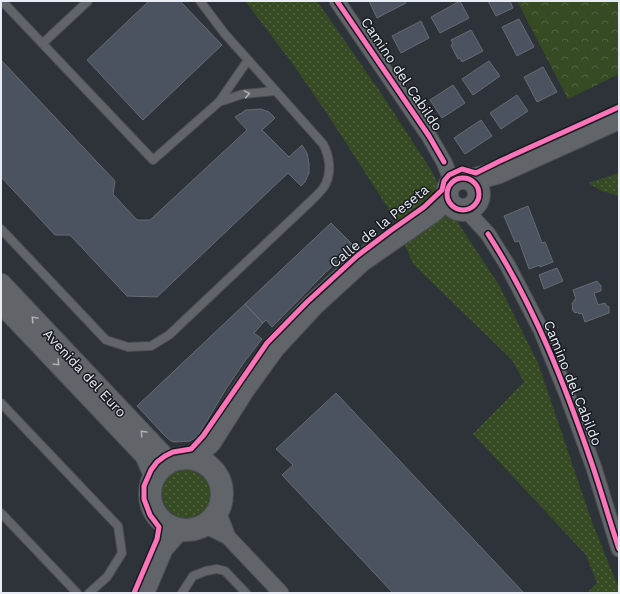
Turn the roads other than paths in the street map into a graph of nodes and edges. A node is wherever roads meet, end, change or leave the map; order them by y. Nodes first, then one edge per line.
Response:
1 (2, 1) edge
2 (88, 1) edge
3 (200, 1) edge
4 (337, 1) edge
5 (43, 43) junction
6 (248, 60) junction
7 (275, 91) junction
8 (219, 102) junction
9 (619, 118) edge
10 (460, 196) junction
11 (1, 229) edge
12 (1, 283) edge
13 (1, 304) edge
14 (1, 403) edge
15 (200, 461) junction
16 (162, 469) junction
17 (1, 513) edge
18 (211, 518) junction
19 (172, 526) junction
20 (619, 549) edge
21 (76, 593) edge
22 (89, 593) edge
23 (143, 593) edge
24 (182, 593) edge
25 (246, 593) edge
26 (281, 593) edge

1 - 5 lane
2 - 5 lane
3 - 6 lane
4 - 10 street, Camino del Cabildo
5 - 8 lane
6 - 7 lane
6 - 8 lane
8 -> 7 lane
7 - 11 lane
9 - 10 main road, Calle de la Peseta
10 - 15 main road, Calle de la Peseta
10 - 20 street, Camino del Cabildo
16 -> 12 street, Avenida del Euro
13 -> 16 street, Avenida del Euro
14 - 22 lane
15 - 16 main road
15 - 18 main road
16 - 19 main road
17 - 21 lane
18 - 19 main road
18 - 26 street
19 - 23 main road
24 - 25 lane

